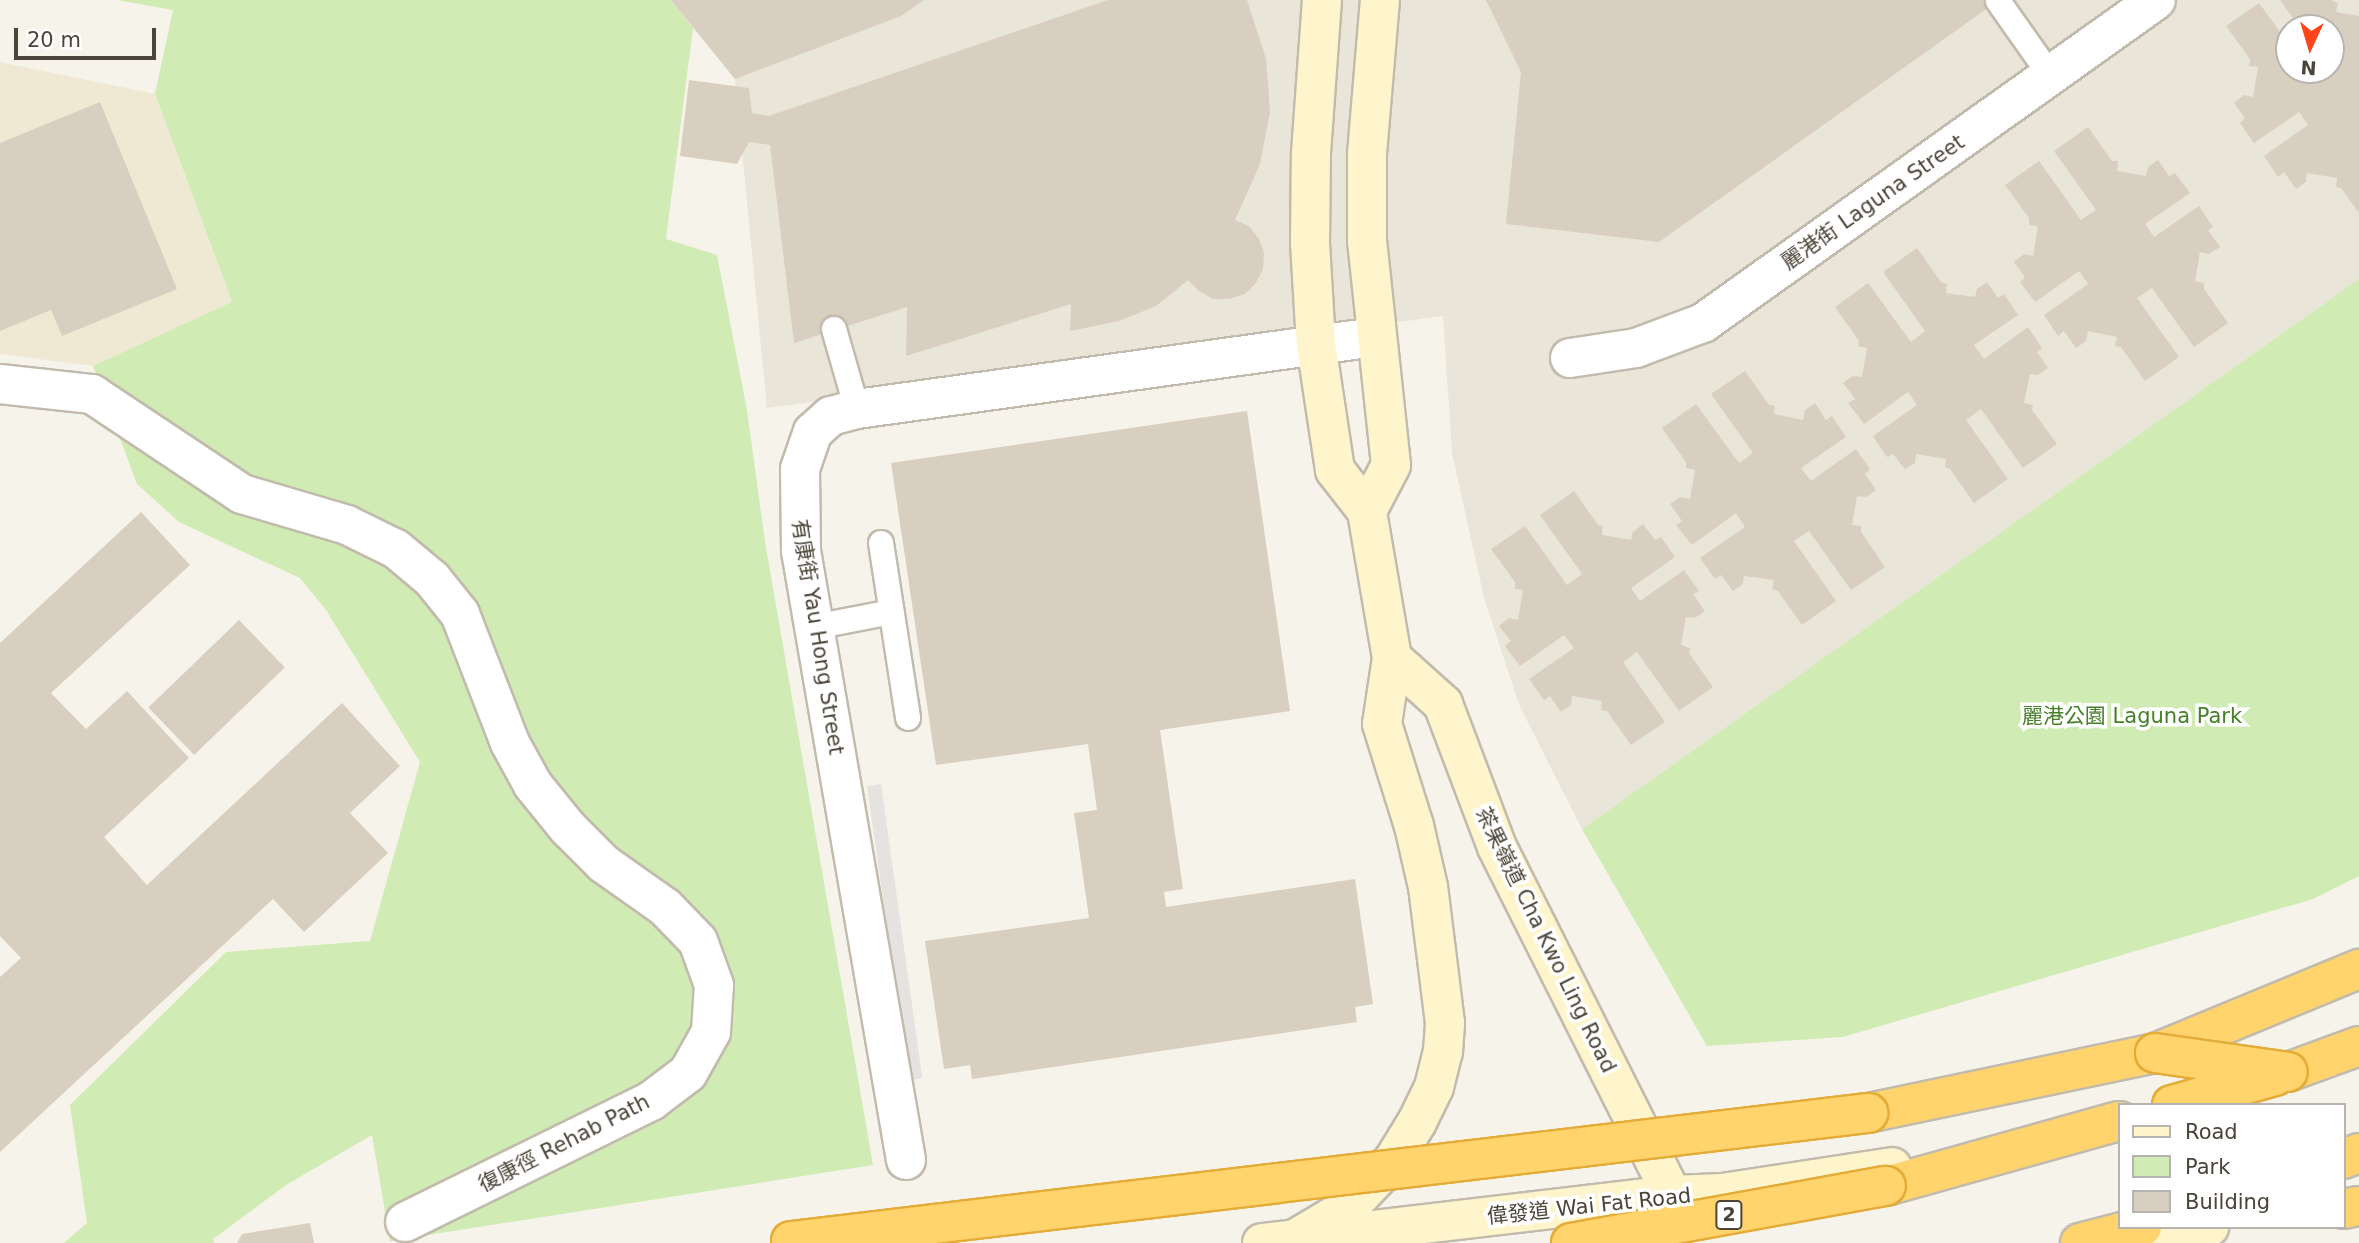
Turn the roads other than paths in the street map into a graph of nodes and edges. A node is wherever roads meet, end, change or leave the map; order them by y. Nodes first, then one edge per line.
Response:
1 (1322, 0) edge
2 (1380, 0) edge
3 (2156, 0) edge
4 (1998, 1) edge
5 (2050, 75) junction
6 (834, 329) dead end
7 (1375, 337) junction
8 (1316, 344) junction
9 (1570, 358) dead end
10 (0, 384) edge
11 (857, 409) junction
12 (1367, 510) junction
13 (881, 543) dead end
14 (892, 612) junction
15 (814, 627) junction
16 (1392, 658) junction
17 (908, 718) dead end
18 (2359, 969) edge
19 (2359, 1035) edge
20 (2359, 1046) edge
21 (2155, 1053) junction
22 (2288, 1072) junction
23 (2179, 1103) edge
24 (2180, 1103) edge
25 (2118, 1119) edge
26 (2118, 1119) edge
27 (906, 1160) dead end
28 (1672, 1195) junction
29 (405, 1222) dead end
30 (2134, 1229) edge
31 (2201, 1229) edge
32 (1279, 1241) edge
33 (780, 1243) edge
34 (1571, 1243) edge
35 (2080, 1243) edge
36 (2143, 1243) edge

1 - 8 street
2 - 7 street
3 - 5 street, 麗港街 Laguna Street
4 - 5 lane
5 - 9 street, 麗港街 Laguna Street
6 - 11 lane
7 - 8 street, 有康街 Yau Hong Street
7 - 12 street
8 - 11 street, 有康街 Yau Hong Street
8 - 12 street
10 - 29 street, 復康徑 Rehab Path
11 - 15 street, 有康街 Yau Hong Street
12 - 16 street
13 - 14 lane
14 - 15 lane
14 - 17 lane
15 - 27 street, 有康街 Yau Hong Street
16 - 28 street, 茶果嶺道 Cha Kwo Ling Road
16 - 32 street
18 - 21 highway
19 - 24 street
20 - 22 highway
21 - 22 highway, bridge
21 - 33 highway, bridge
22 - 23 highway, bridge
25 - 28 street, 偉發道 Wai Fat Road
26 - 34 highway, 2, bridge
28 - 32 street, 偉發道 Wai Fat Road
30 - 35 highway
31 - 36 street

